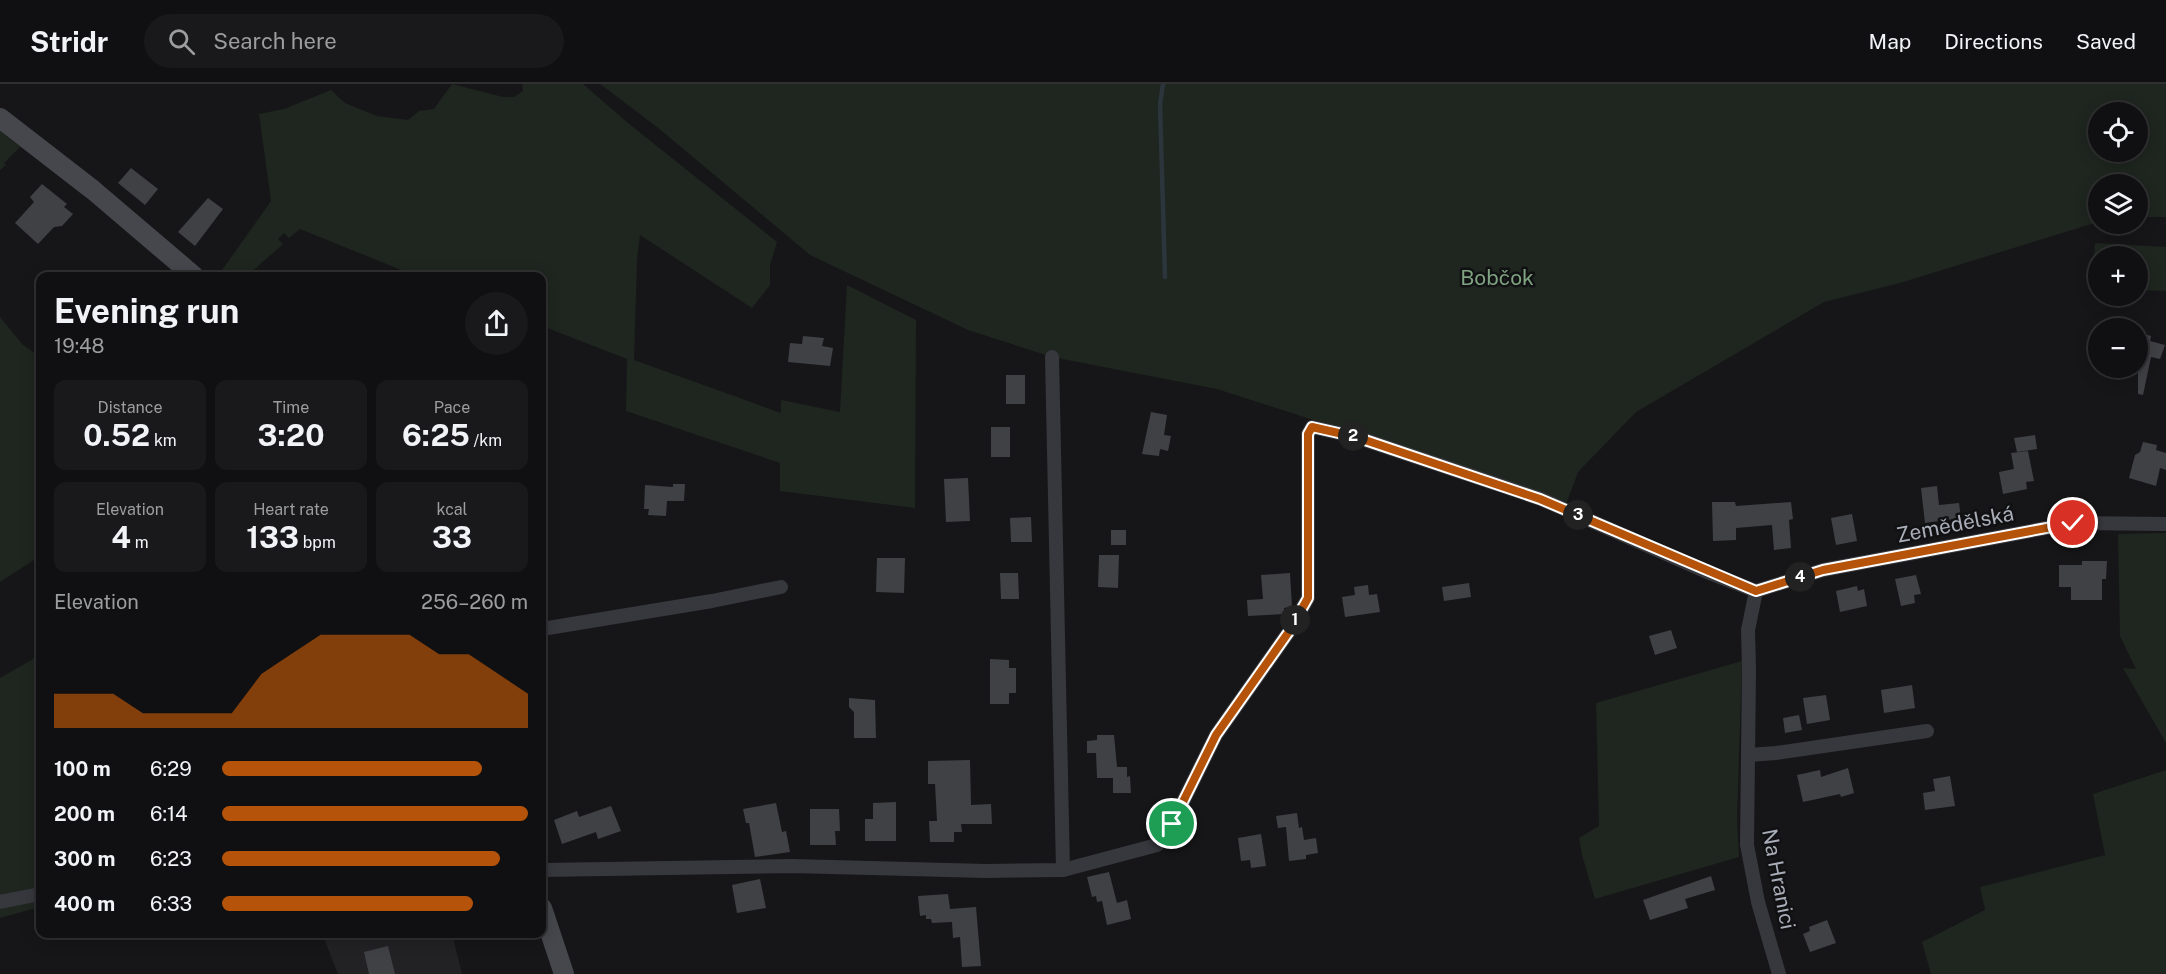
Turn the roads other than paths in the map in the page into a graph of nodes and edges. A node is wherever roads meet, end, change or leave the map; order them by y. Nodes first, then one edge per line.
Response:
1 (0, 118) edge
2 (189, 272) edge
3 (1052, 357) dead end
4 (2166, 524) edge
5 (781, 587) dead end
6 (1756, 591) junction
7 (546, 628) edge
8 (1927, 731) dead end
9 (1748, 754) junction
10 (546, 870) edge
11 (1063, 870) junction
12 (36, 895) edge
13 (0, 902) edge
14 (546, 920) edge
15 (564, 974) edge
16 (1779, 974) edge

1 - 2 street
3 - 11 street
4 - 6 street, Zemědělská
5 - 7 street
6 - 9 street, Na Hranici
6 - 11 street
8 - 9 street
9 - 16 street, Na Hranici
10 - 11 street
12 - 13 street
14 - 15 street

